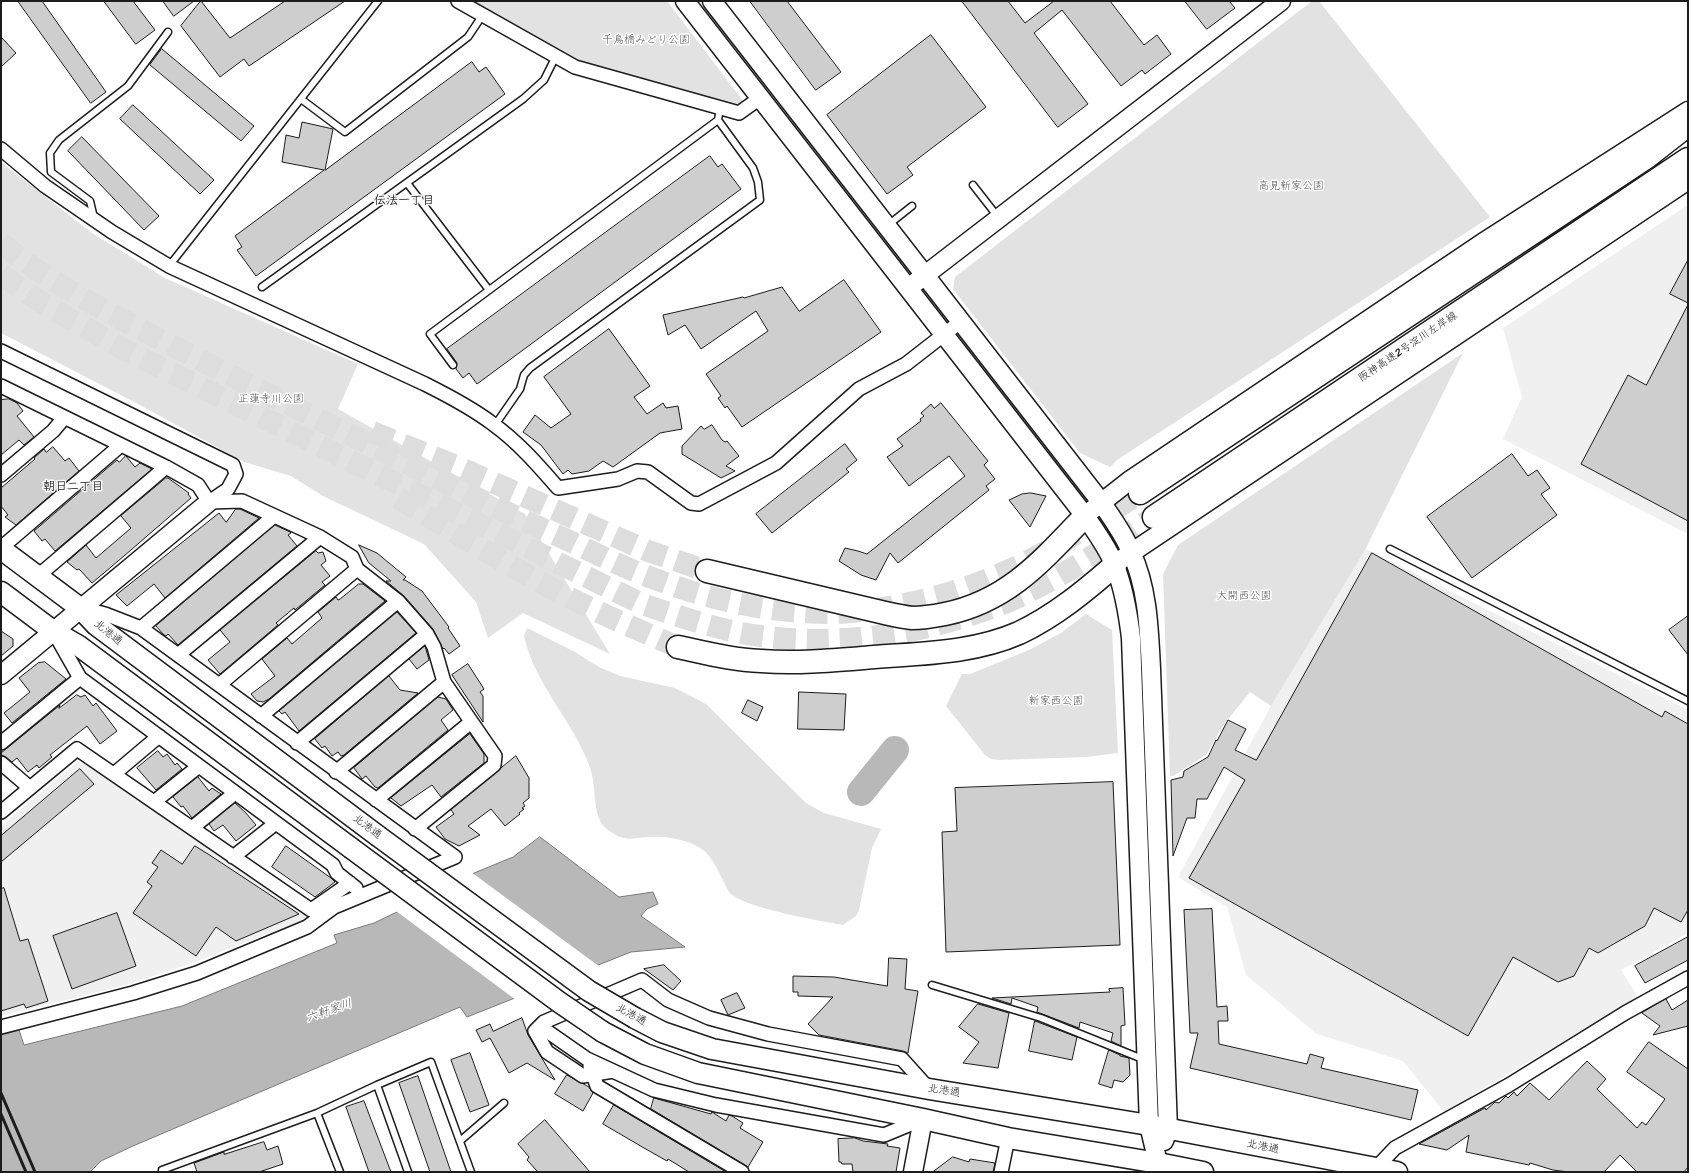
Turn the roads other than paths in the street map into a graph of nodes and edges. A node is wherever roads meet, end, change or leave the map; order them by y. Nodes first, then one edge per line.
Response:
1 (378, 1) edge
2 (458, 1) edge
3 (685, 1) edge
4 (712, 1) edge
5 (1280, 1) edge
6 (482, 16) junction
7 (168, 32) dead end
8 (556, 56) junction
9 (760, 98) junction
10 (301, 99) junction
11 (1688, 111) edge
12 (719, 114) junction
13 (1688, 125) edge
14 (1, 149) edge
15 (1688, 159) edge
16 (1688, 180) edge
17 (407, 183) junction
18 (973, 185) dead end
19 (912, 206) dead end
20 (999, 218) junction
21 (95, 221) junction
22 (886, 226) junction
23 (168, 266) junction
24 (925, 276) junction
25 (262, 287) dead end
26 (908, 289) junction
27 (489, 290) junction
28 (960, 322) junction
29 (943, 335) junction
30 (1, 351) edge
31 (453, 365) dead end
32 (3, 389) edge
33 (64, 418) junction
34 (495, 424) junction
35 (121, 446) junction
36 (166, 467) junction
37 (1, 475) edge
38 (1140, 493) tunnel mouth
39 (209, 502) junction
40 (1101, 502) junction
41 (274, 516) junction
42 (1085, 516) junction
43 (1154, 517) tunnel mouth
44 (320, 537) junction
45 (1, 549) edge
46 (1390, 549) dead end
47 (1131, 552) junction
48 (1115, 565) junction
49 (357, 569) junction
50 (707, 571) tunnel mouth
51 (38, 576) junction
52 (4, 599) edge
53 (398, 601) junction
54 (80, 608) junction
55 (140, 628) junction
56 (53, 630) junction
57 (427, 634) junction
58 (678, 647) tunnel mouth
59 (178, 655) junction
60 (1, 675) edge
61 (80, 678) junction
62 (444, 682) junction
63 (218, 685) junction
64 (1688, 701) edge
65 (260, 716) junction
66 (470, 722) junction
67 (159, 736) junction
68 (1, 743) edge
69 (297, 743) junction
70 (1, 763) edge
71 (199, 766) junction
72 (336, 772) junction
73 (114, 774) junction
74 (30, 788) junction
75 (235, 793) junction
76 (376, 800) junction
77 (154, 802) junction
78 (1, 812) edge
79 (276, 823) junction
80 (192, 828) junction
81 (415, 829) junction
82 (233, 857) junction
83 (350, 883) junction
84 (362, 896) junction
85 (1688, 978) edge
86 (932, 985) dead end
87 (544, 1022) junction
88 (1, 1027) edge
89 (587, 1059) junction
90 (1147, 1060) junction
91 (612, 1071) junction
92 (593, 1074) junction
93 (377, 1085) junction
94 (929, 1089) junction
95 (504, 1103) dead end
96 (317, 1113) junction
97 (923, 1119) junction
98 (1159, 1127) junction
99 (1008, 1138) junction
100 (460, 1142) junction
101 (1158, 1163) junction
102 (1376, 1168) junction
103 (162, 1172) edge
104 (340, 1172) edge
105 (408, 1172) edge
106 (471, 1172) edge
107 (742, 1172) edge
108 (913, 1172) edge
109 (1001, 1172) edge
110 (1202, 1172) edge
111 (1398, 1172) edge

1 - 10 lane
2 - 6 street
3 - 9 street
4 - 22 street
5 - 20 street
6 - 8 street
6 - 10 lane
7 - 21 lane
8 - 12 street
8 - 17 lane
9 - 12 street
9 - 26 street
10 - 23 lane
11 - 40 street
12 - 27 lane
12 - 34 lane
13 - 38 highway
14 - 21 street
15 - 43 highway, 阪神高速2号淀川左岸線
16 - 47 street
17 - 25 lane
17 - 27 lane
18 - 20 lane
19 - 22 lane
20 - 24 street
21 - 23 street
22 - 24 street
23 - 34 street
24 - 26 street
24 - 28 street
26 - 29 street
27 - 31 lane
28 - 29 street
28 - 40 street
29 - 34 street
29 - 42 street
30 - 39 street
32 - 33 street
33 - 35 street
33 - 37 street
35 - 36 street
35 - 45 street
36 - 39 street
36 - 51 street
39 - 41 street
39 - 54 street
40 - 42 street
40 - 47 street
41 - 44 street
41 - 55 street
42 - 48 street
42 - 50 highway
44 - 49 street
44 - 59 street
45 - 51 main road, 北港通
46 - 64 lane
47 - 48 street
47 - 98 street
48 - 58 highway
48 - 90 street
49 - 53 street
49 - 63 street
51 - 54 main road, 北港通
52 - 56 main road
53 - 57 street
53 - 65 street
54 - 55 street
54 - 56 street
54 - 94 main road, 北港通, bridge
55 - 59 street
56 - 60 street
56 - 61 street
56 - 97 main road, bridge
57 - 62 street
57 - 69 street
59 - 63 street
61 - 67 street
61 - 68 street
62 - 66 street
62 - 72 street
63 - 65 street
65 - 69 street
66 - 76 street
66 - 81 street
67 - 71 street
67 - 73 street
69 - 72 street
70 - 74 street
71 - 75 street
71 - 77 street
72 - 76 street
73 - 74 street
73 - 77 street
74 - 78 street
75 - 79 street
75 - 80 street
76 - 81 street
77 - 80 street
79 - 82 street
79 - 83 street
80 - 82 street
81 - 84 street
82 - 83 street
83 - 84 street
84 - 88 street
85 - 102 street
86 - 90 lane
87 - 89 street
87 - 92 street
87 - 94 street
89 - 91 street
89 - 92 street
90 - 98 street
91 - 92 street
91 - 97 street
92 - 107 street
93 - 96 lane
93 - 100 lane
93 - 105 lane
94 - 98 main road, 北港通
95 - 100 lane
96 - 103 lane
96 - 104 lane
97 - 99 main road
97 - 108 street
98 - 101 street
98 - 102 main road, 北港通
99 - 101 main road
99 - 109 street
100 - 106 lane
101 - 110 main road
102 - 111 main road, 北港通

